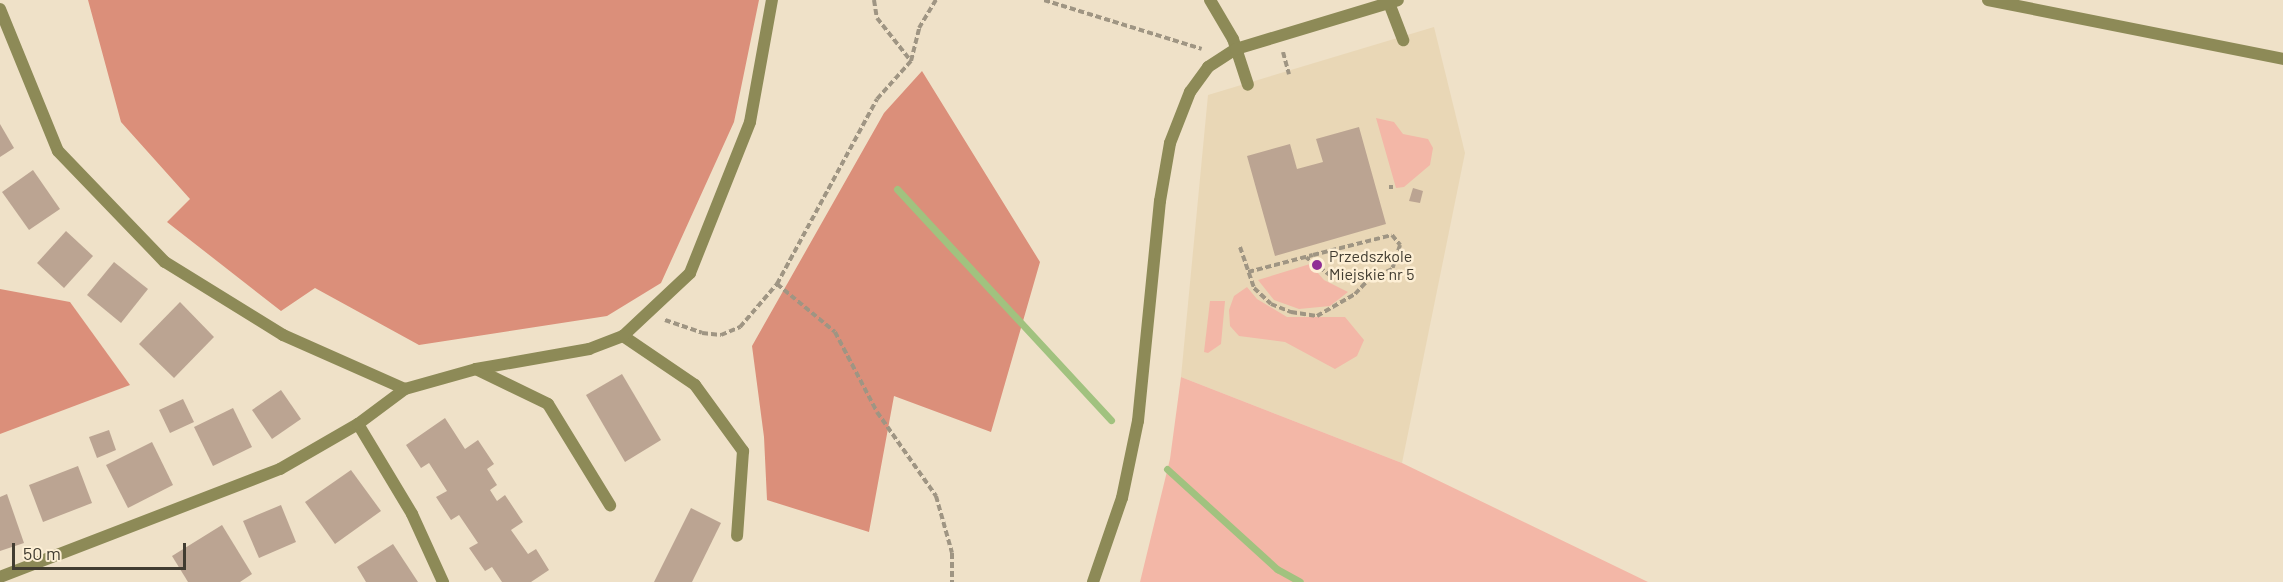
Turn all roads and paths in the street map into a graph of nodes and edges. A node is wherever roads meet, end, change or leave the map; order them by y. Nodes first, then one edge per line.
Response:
1 (772, 0) edge
2 (874, 0) edge
3 (936, 0) edge
4 (1044, 0) edge
5 (1210, 0) edge
6 (1988, 0) edge
7 (1393, 1) edge
8 (0, 9) edge
9 (1403, 40) dead end
10 (1236, 49) junction
11 (2283, 59) edge
12 (911, 61) junction
13 (1248, 85) dead end
14 (1240, 247) dead end
15 (1306, 257) junction
16 (1248, 272) junction
17 (1368, 280) junction
18 (777, 284) junction
19 (653, 311) junction
20 (623, 336) junction
21 (476, 369) junction
22 (405, 389) junction
23 (358, 424) junction
24 (610, 505) dead end
25 (737, 536) dead end
26 (0, 577) edge
27 (443, 582) edge
28 (952, 582) edge
29 (1093, 582) edge

1 - 19 street
2 - 12 path
3 - 12 path
4 - 10 path
5 - 10 street
6 - 11 street
7 - 9 street
7 - 10 street
8 - 22 street
10 - 13 street
10 - 29 street
12 - 18 path
14 - 16 path
15 - 16 path
15 - 17 path
15 - 17 path
16 - 17 path
18 - 19 path
18 - 28 path
19 - 20 street
20 - 21 street
20 - 25 street
21 - 22 street
21 - 24 street
22 - 23 street
23 - 26 street
23 - 27 street

